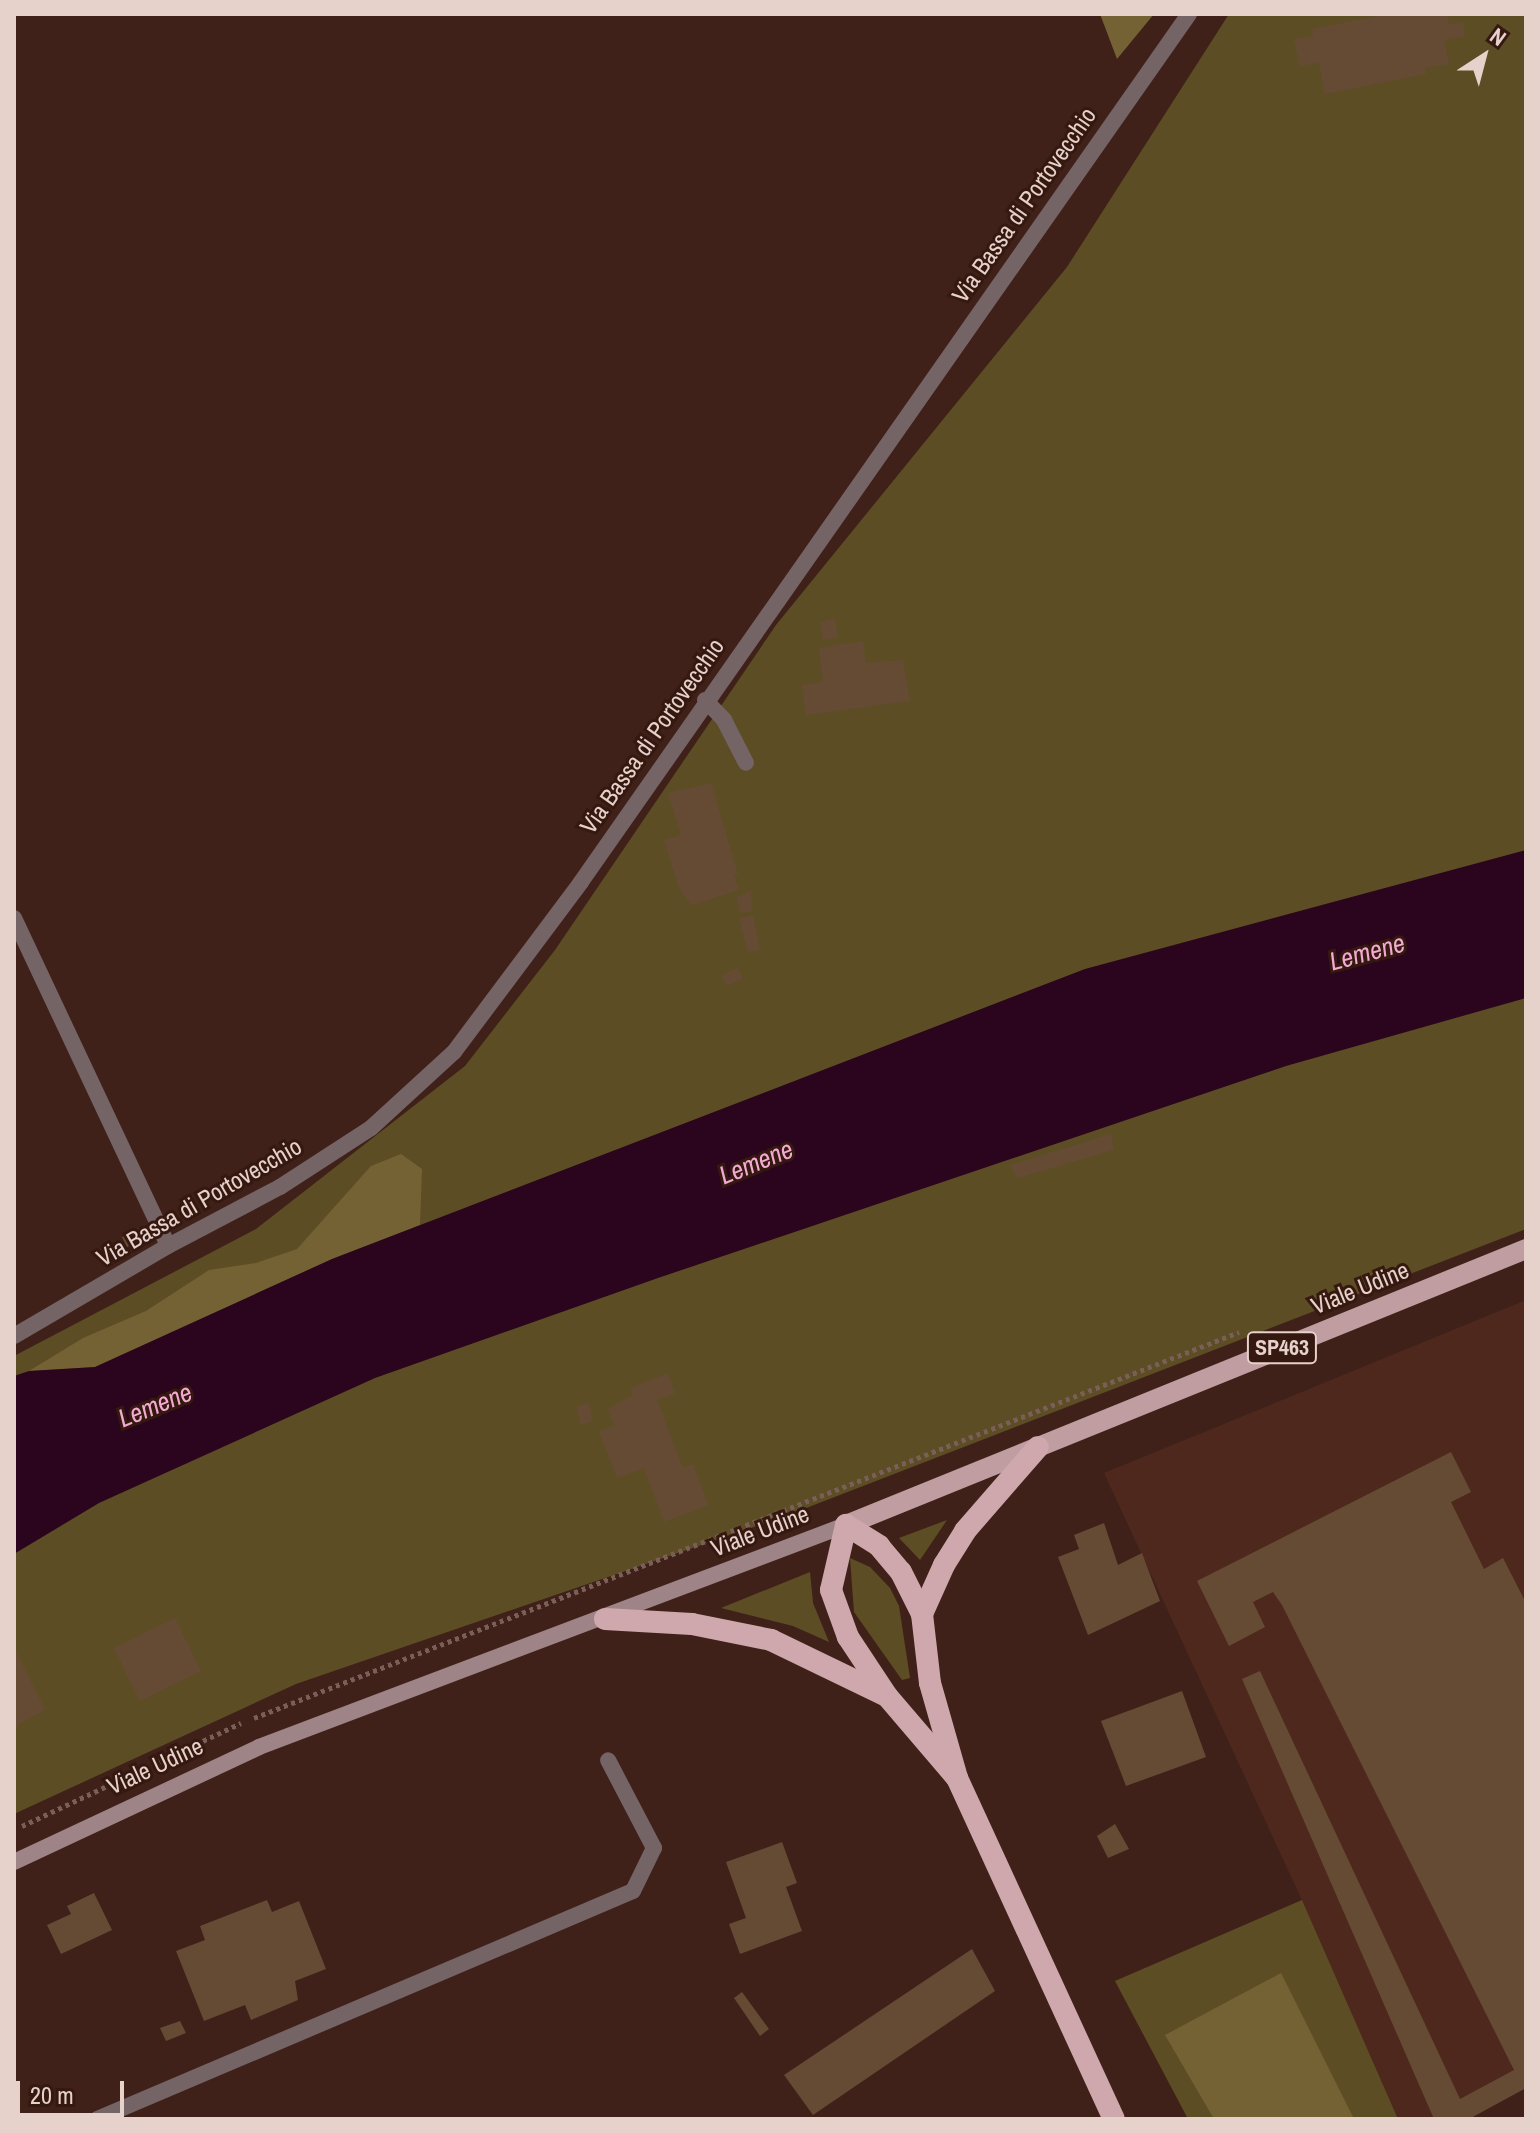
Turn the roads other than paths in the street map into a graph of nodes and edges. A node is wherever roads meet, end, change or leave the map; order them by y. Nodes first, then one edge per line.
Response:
1 (1189, 14) edge
2 (705, 700) junction
3 (746, 763) dead end
4 (14, 918) edge
5 (168, 1246) junction
6 (1526, 1249) edge
7 (14, 1336) edge
8 (1038, 1447) junction
9 (846, 1525) junction
10 (922, 1614) junction
11 (605, 1619) junction
12 (887, 1696) junction
13 (608, 1760) dead end
14 (957, 1778) junction
15 (14, 1862) edge
16 (97, 2119) edge
17 (1114, 2119) edge

1 - 2 street, Via Bassa di Portovecchio
2 - 3 street
2 - 5 street, Via Bassa di Portovecchio
4 - 5 street
5 - 7 street, Via Bassa di Portovecchio
6 - 8 main road, Viale Udine / SP463
8 - 9 main road, Viale Udine / SP463
8 - 10 highway
9 - 10 highway
9 - 11 main road, Viale Udine / SP463
9 - 12 highway
10 - 14 highway
11 - 12 highway
11 - 15 main road, Viale Udine / SP463
12 - 14 highway
13 - 16 street
14 - 17 highway

